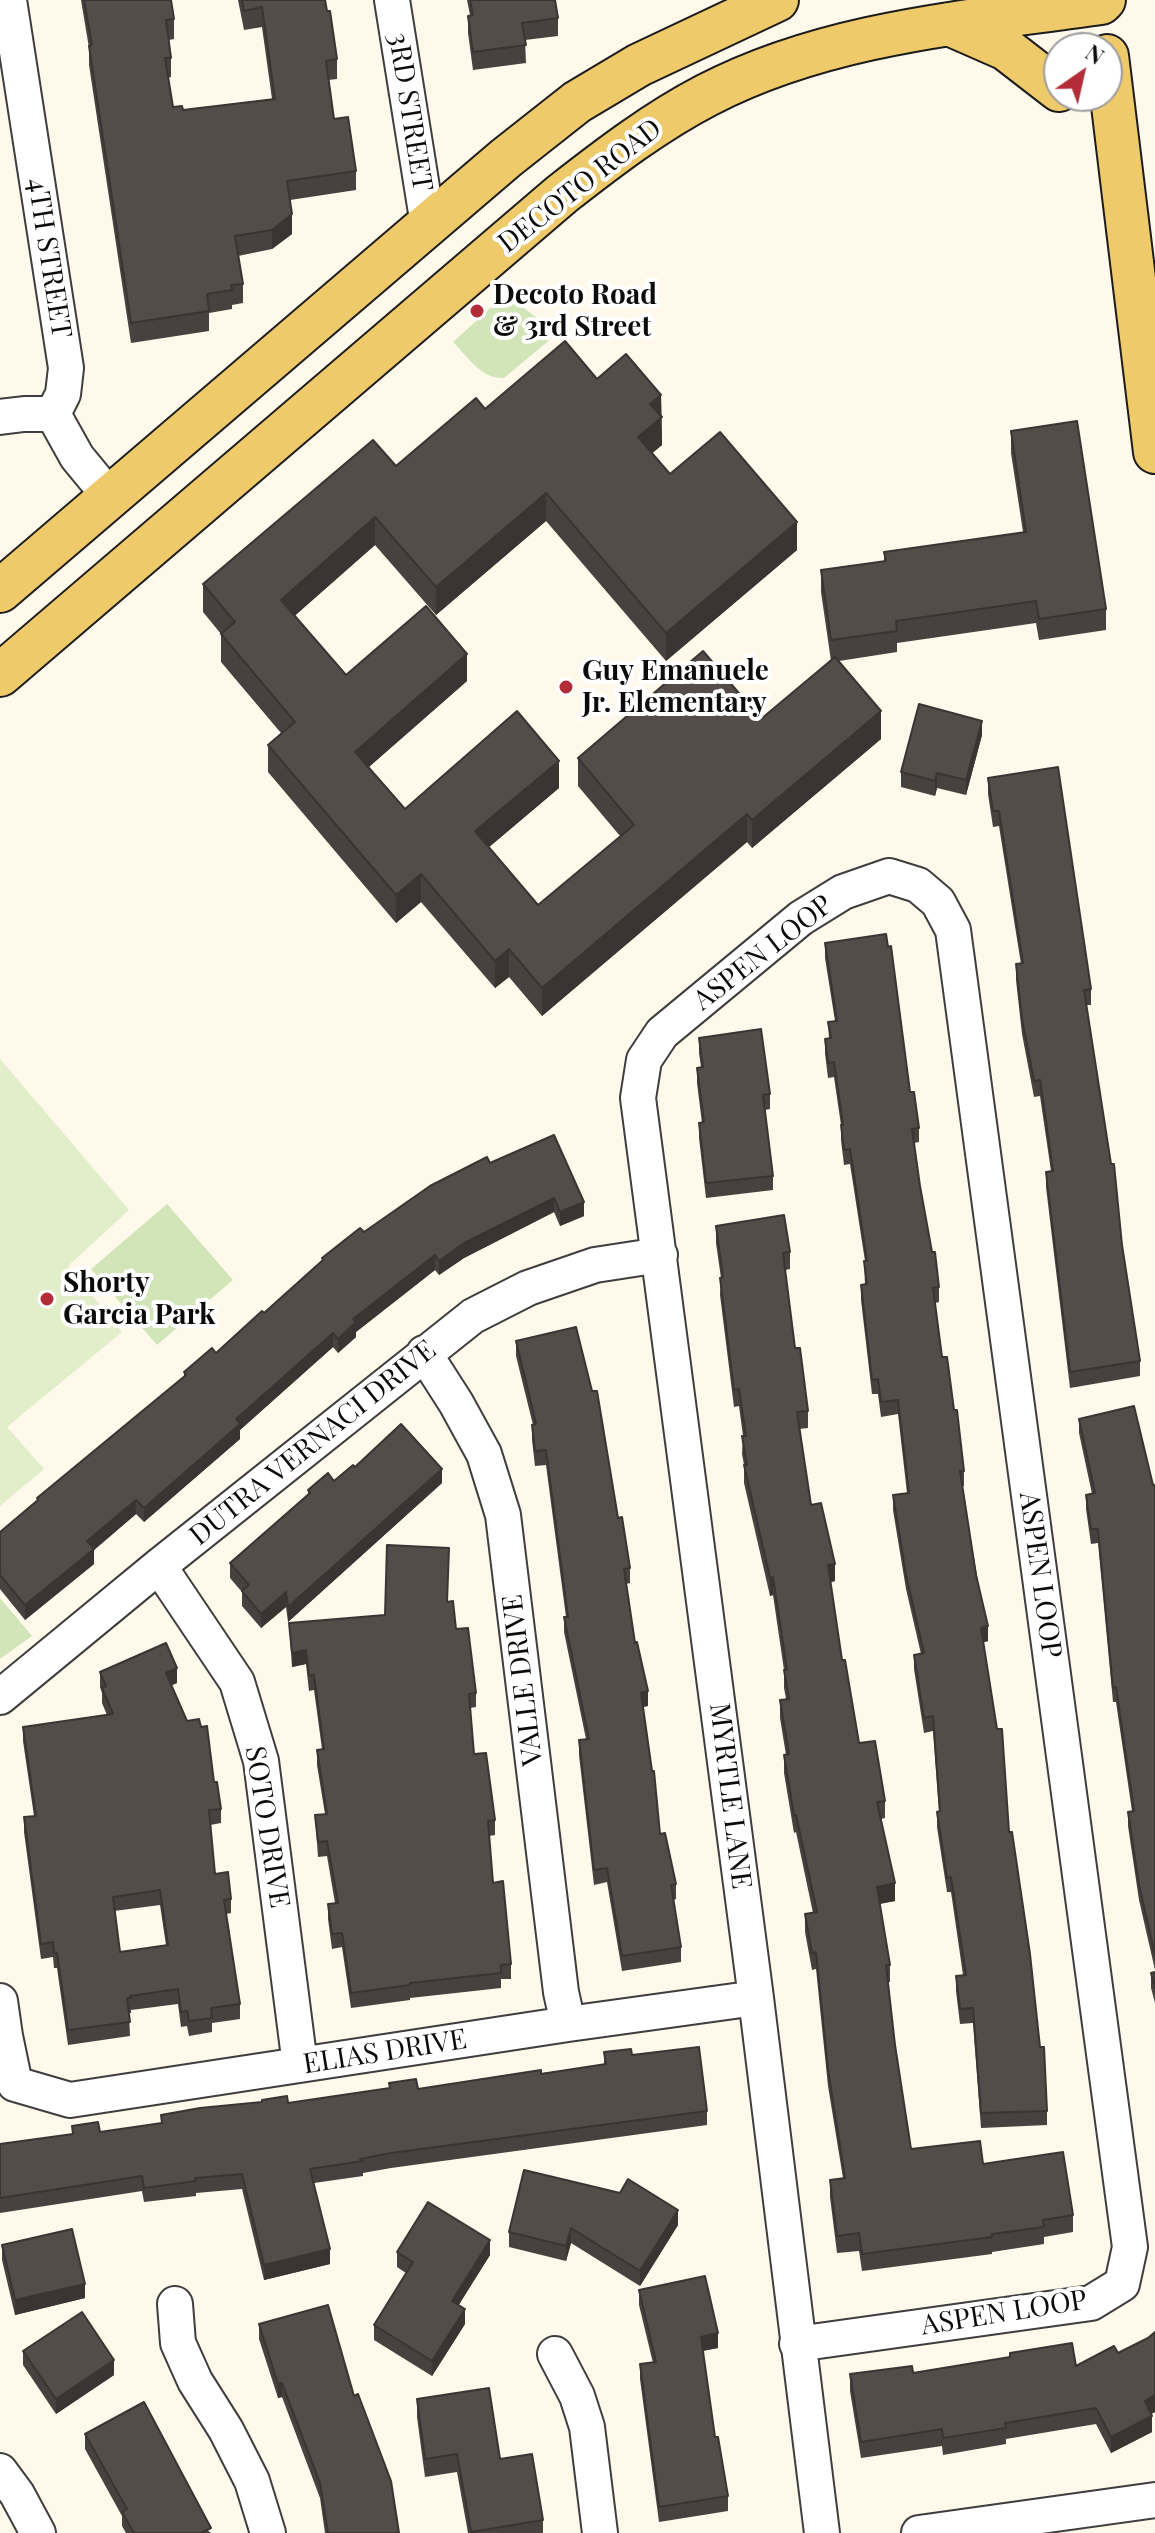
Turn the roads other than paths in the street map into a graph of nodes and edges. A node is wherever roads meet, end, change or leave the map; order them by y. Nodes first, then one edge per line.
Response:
1 (9, 0) edge
2 (392, 0) edge
3 (777, 0) edge
4 (1102, 1) edge
5 (948, 24) junction
6 (1105, 32) edge
7 (1043, 78) edge
8 (1085, 112) edge
9 (1114, 112) edge
10 (1117, 138) junction
11 (428, 225) junction
12 (53, 414) junction
13 (0, 417) edge
14 (1155, 452) edge
15 (110, 497) junction
16 (0, 591) edge
17 (0, 675) edge
18 (644, 1060) joint
19 (660, 1255) junction
20 (424, 1353) junction
21 (159, 1566) junction
22 (0, 1697) edge
23 (756, 1998) junction
24 (0, 2001) edge
25 (568, 2024) junction
26 (300, 2065) junction
27 (175, 2304) dead end
28 (797, 2344) junction
29 (555, 2354) dead end
30 (0, 2471) edge
31 (1155, 2500) edge
32 (38, 2533) edge
33 (268, 2533) edge
34 (600, 2533) edge
35 (822, 2533) edge
36 (919, 2533) edge

1 - 12 street, 4TH STREET
2 - 11 street, 3RD STREET
3 - 11 main road
4 - 5 main road, DECOTO ROAD
4 - 6 main road
5 - 7 main road
5 - 17 main road, DECOTO ROAD
8 - 10 main road
9 - 10 main road
10 - 14 main road
11 - 15 main road
12 - 13 street
12 - 15 street
15 - 16 main road
18 - 19 street, MYRTLE LANE
18 - 28 street, ASPEN LOOP
19 - 20 street, DUTRA VERNACI DRIVE
19 - 23 street, MYRTLE LANE
20 - 21 street, DUTRA VERNACI DRIVE
20 - 25 street, VALLE DRIVE
21 - 22 street, DUTRA VERNACI DRIVE
21 - 26 street, SOTO DRIVE
23 - 25 street, ELIAS DRIVE
23 - 28 street, MYRTLE LANE
24 - 26 street, ELIAS DRIVE
25 - 26 street, ELIAS DRIVE
27 - 33 street
28 - 35 street, MYRTLE LANE
29 - 34 street
30 - 32 street
31 - 36 street

